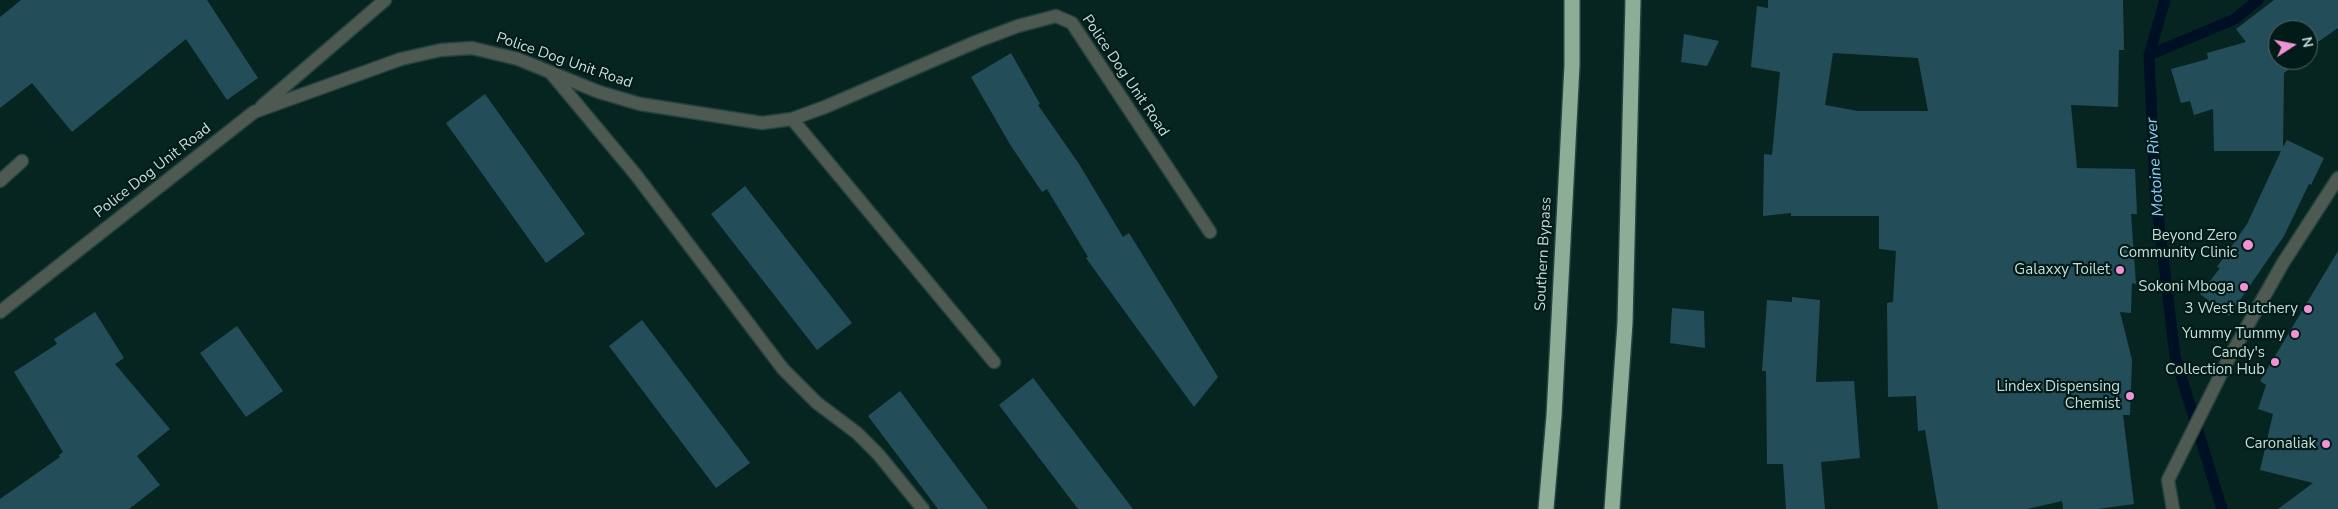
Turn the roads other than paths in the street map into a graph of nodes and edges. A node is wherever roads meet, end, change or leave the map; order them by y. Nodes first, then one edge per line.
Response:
1 (385, 0) edge
2 (1572, 0) edge
3 (1634, 0) edge
4 (549, 72) junction
5 (254, 112) junction
6 (792, 119) junction
7 (22, 161) dead end
8 (2338, 178) edge
9 (0, 181) edge
10 (1210, 232) dead end
11 (0, 312) edge
12 (994, 362) dead end
13 (923, 509) edge
14 (1546, 509) edge
15 (1612, 509) edge
16 (2173, 509) edge

1 - 5 street
2 - 14 highway, Southern Bypass
3 - 15 highway
4 - 5 street, Police Dog Unit Road
4 - 6 street, Police Dog Unit Road
4 - 13 street
5 - 11 street, Police Dog Unit Road
6 - 10 street, Police Dog Unit Road
6 - 12 street
7 - 9 street
8 - 16 street

